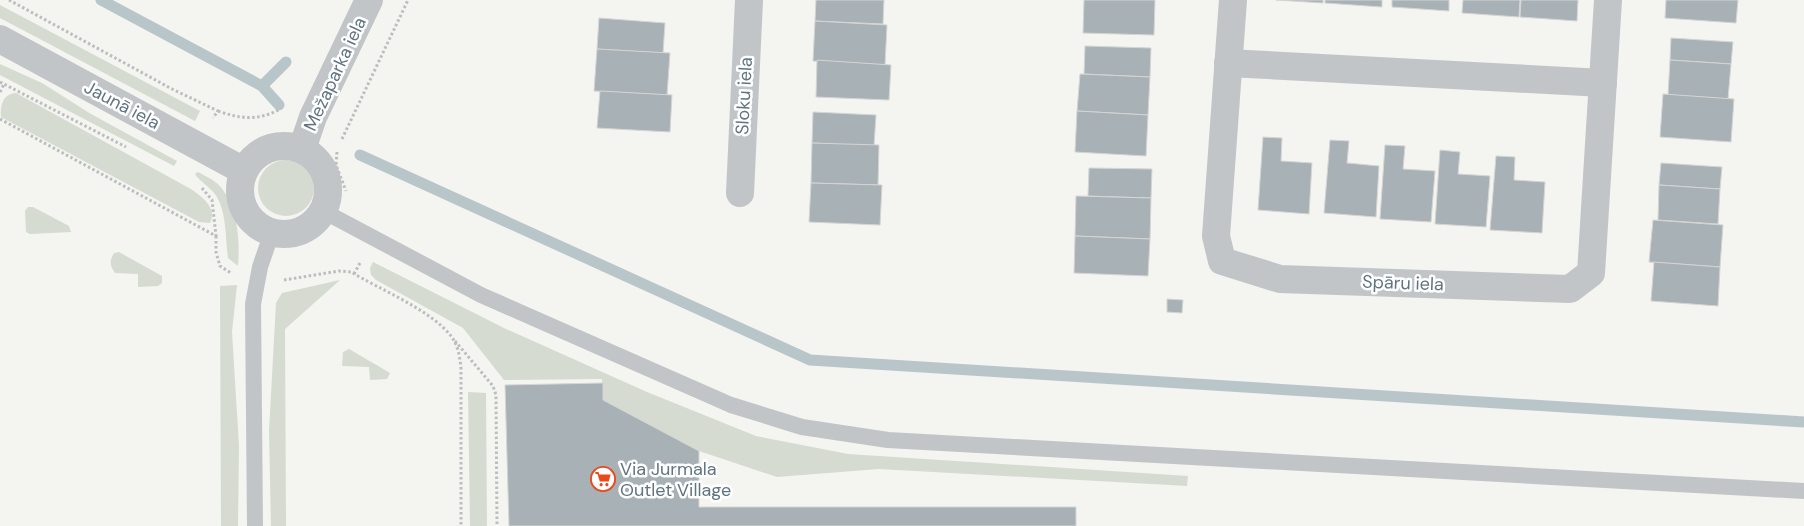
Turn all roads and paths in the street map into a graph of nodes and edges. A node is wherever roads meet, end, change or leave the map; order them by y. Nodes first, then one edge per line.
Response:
1 (9, 0) edge
2 (369, 0) edge
3 (408, 0) edge
4 (748, 0) edge
5 (1233, 0) edge
6 (1608, 0) edge
7 (0, 39) edge
8 (1228, 63) junction
9 (2, 83) edge
10 (1603, 83) junction
11 (0, 92) edge
12 (287, 105) dead end
13 (218, 111) junction
14 (0, 119) edge
15 (211, 121) dead end
16 (302, 149) junction
17 (134, 151) dead end
18 (244, 171) junction
19 (199, 186) dead end
20 (348, 193) dead end
21 (740, 193) dead end
22 (323, 212) junction
23 (272, 232) junction
24 (216, 236) junction
25 (237, 276) dead end
26 (282, 281) dead end
27 (452, 337) junction
28 (1804, 491) edge
29 (255, 526) edge
30 (461, 526) edge
31 (497, 526) edge

1 - 13 path
2 - 16 street, Mežaparka iela
3 - 20 path
4 - 21 street, Sloku iela
5 - 8 street, Spāru iela
6 - 10 street, Spāru iela
7 - 18 street, Jaunā iela
8 - 10 street
8 - 10 street, Spāru iela
9 - 11 path
9 - 17 path
12 - 13 path
13 - 15 path
14 - 24 path
16 - 18 street
16 - 22 street
18 - 23 street
19 - 24 path
22 - 23 street
22 - 28 lane
23 - 29 lane
24 - 25 path
26 - 27 path
27 - 30 path
27 - 31 path

